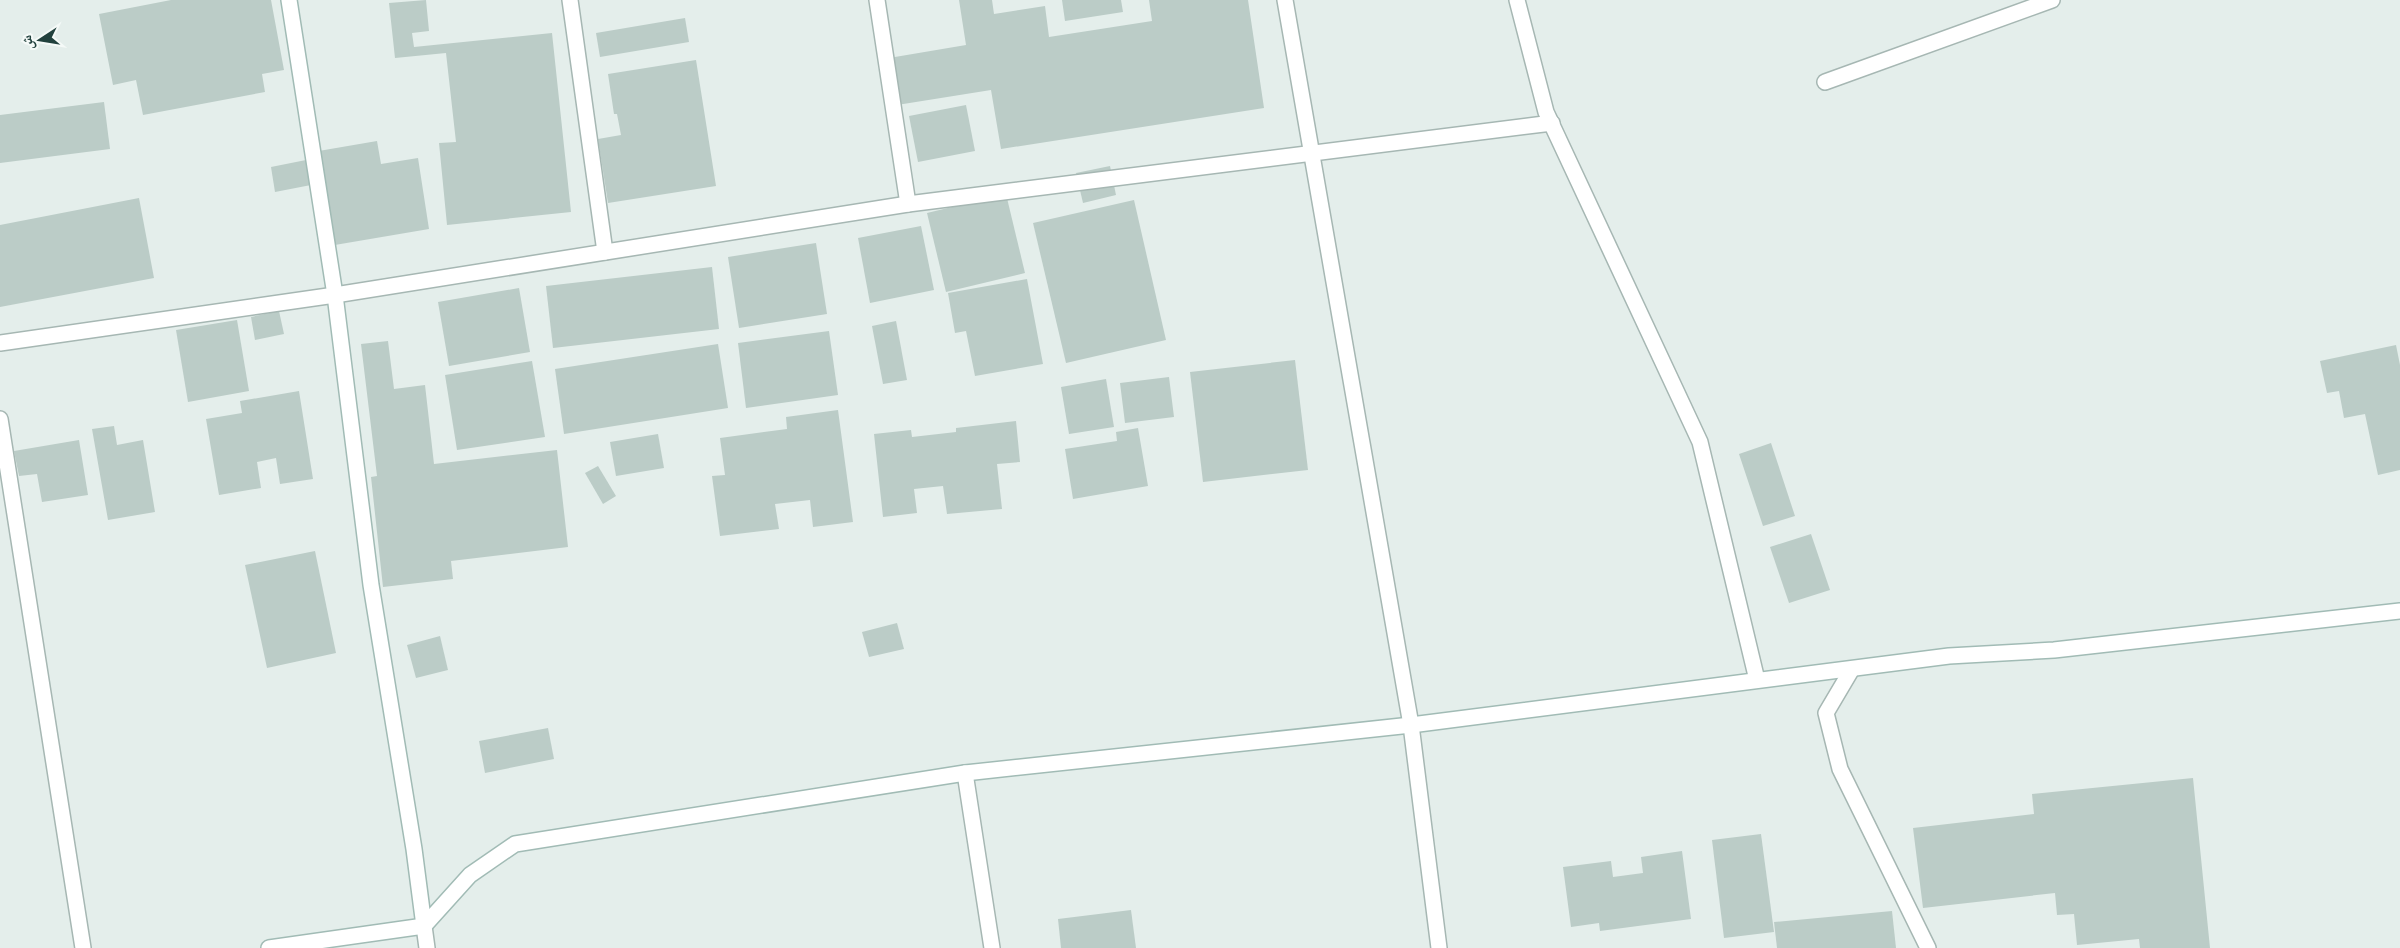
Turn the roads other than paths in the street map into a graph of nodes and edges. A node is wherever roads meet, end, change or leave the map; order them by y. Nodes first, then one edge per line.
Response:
1 (289, 0) edge
2 (570, 0) edge
3 (877, 0) edge
4 (1285, 0) edge
5 (1517, 0) edge
6 (2052, 0) edge
7 (1825, 82) dead end
8 (1552, 123) junction
9 (1312, 155) junction
10 (908, 204) junction
11 (605, 252) junction
12 (335, 295) junction
13 (0, 343) edge
14 (0, 419) edge
15 (2400, 612) edge
16 (1852, 669) junction
17 (1757, 680) junction
18 (1411, 725) junction
19 (965, 773) junction
20 (424, 926) junction
21 (83, 948) edge
22 (269, 948) edge
23 (427, 948) edge
24 (992, 948) edge
25 (1440, 948) edge
26 (1928, 948) edge

1 - 12 street
2 - 11 street
3 - 10 street
4 - 9 street
5 - 8 street
6 - 7 street
8 - 9 street
8 - 17 street
9 - 10 street
9 - 18 street
10 - 11 street
11 - 12 street
12 - 13 street
12 - 20 street
14 - 21 street
15 - 16 street
16 - 17 street
16 - 26 street
17 - 18 street
18 - 19 street
18 - 25 street
19 - 20 street
19 - 24 street
20 - 22 street
20 - 23 street

